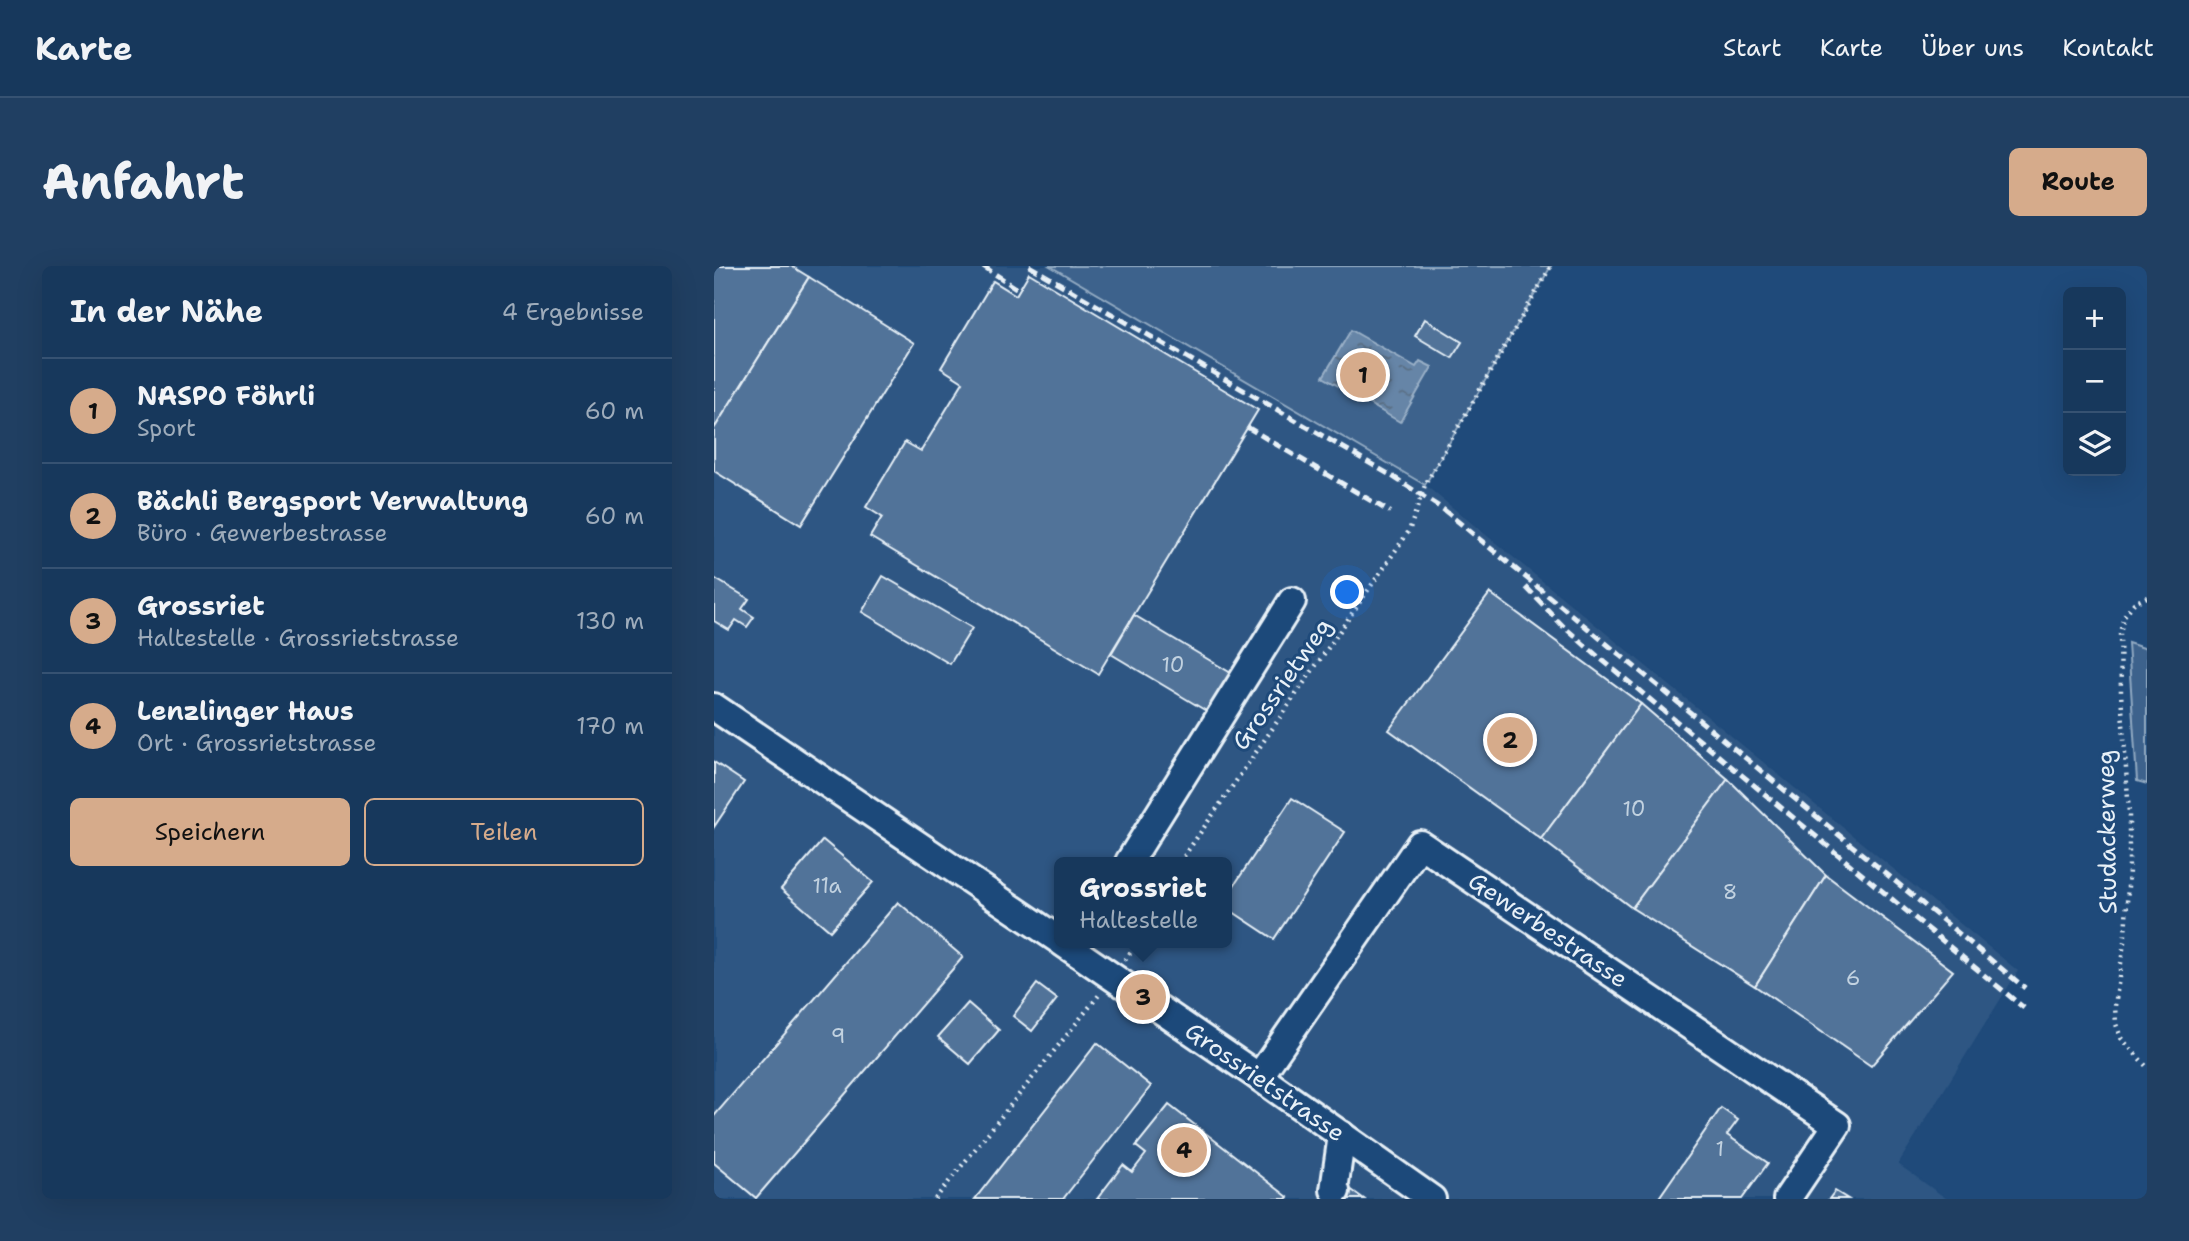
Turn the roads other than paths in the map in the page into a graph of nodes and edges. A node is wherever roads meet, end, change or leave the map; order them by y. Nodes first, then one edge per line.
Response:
1 (1292, 601) dead end
2 (714, 707) edge
3 (1132, 857) edge
4 (1054, 934) edge
5 (1074, 948) edge
6 (1259, 1077) junction
7 (1342, 1135) junction
8 (1336, 1191) dead end
9 (1413, 1194) edge
10 (1787, 1199) edge

1 - 3 street
2 - 4 street, Grossrietstrasse
5 - 6 street, Grossrietstrasse
6 - 7 street, Grossrietstrasse
6 - 10 street, Gewerbestrasse
7 - 8 street
7 - 9 street, Grossrietstrasse

